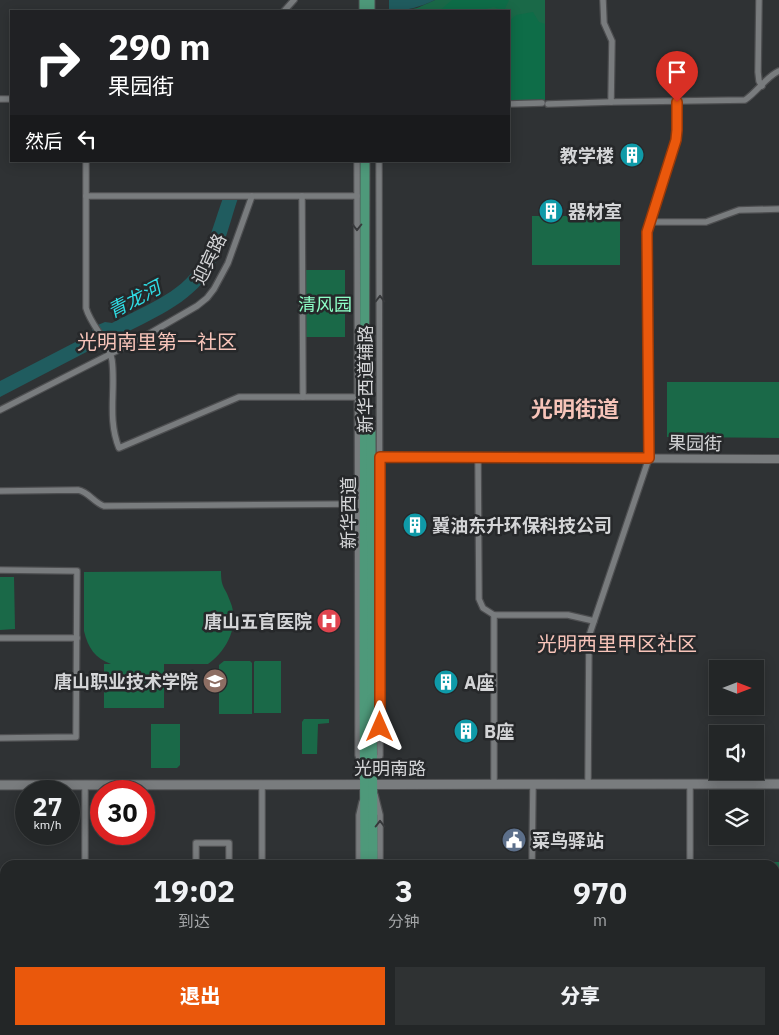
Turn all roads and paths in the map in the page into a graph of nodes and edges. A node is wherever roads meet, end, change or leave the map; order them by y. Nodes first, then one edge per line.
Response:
1 (294, 0) edge
2 (604, 0) edge
3 (759, 0) edge
4 (285, 10) edge
5 (779, 71) edge
6 (762, 86) junction
7 (611, 102) junction
8 (677, 102) junction
9 (510, 104) edge
10 (86, 162) edge
11 (357, 162) edge
12 (365, 162) edge
13 (370, 162) edge
14 (379, 162) edge
15 (86, 196) junction
16 (249, 196) junction
17 (302, 196) junction
18 (357, 196) junction
19 (779, 209) edge
20 (649, 222) junction
21 (108, 350) junction
22 (302, 397) junction
23 (357, 397) junction
24 (0, 410) edge
25 (370, 457) junction
26 (380, 457) junction
27 (478, 458) junction
28 (649, 458) junction
29 (779, 459) edge
30 (0, 491) edge
31 (358, 504) junction
32 (0, 570) edge
33 (494, 615) junction
34 (594, 621) junction
35 (0, 638) edge
36 (77, 638) junction
37 (0, 738) edge
38 (533, 784) junction
39 (588, 784) junction
40 (690, 784) junction
41 (779, 784) edge
42 (0, 785) edge
43 (85, 785) junction
44 (262, 785) junction
45 (369, 785) junction
46 (494, 785) junction
47 (86, 860) edge
48 (196, 860) edge
49 (229, 860) edge
50 (262, 860) edge
51 (359, 860) edge
52 (365, 860) edge
53 (373, 860) edge
54 (380, 860) edge
55 (532, 860) edge
56 (690, 860) edge

1 - 4 street
2 - 7 street
3 - 6 street
5 - 6 street
6 - 8 street
7 - 8 street
7 - 9 street
8 - 20 street
10 - 15 street
11 - 18 street, 新华西道辅路
12 - 45 main road, 新华西道
13 - 25 main road, 新华西道
26 -> 14 street, 新华西道辅路
15 - 16 street
15 - 21 street
16 - 17 street
16 - 21 street, 迎宾路
17 - 18 street
17 - 22 street
18 -> 23 street, 新华西道辅路
19 - 20 street
20 - 28 street
21 - 22 street
21 - 24 street, 迎宾路
22 - 23 street
23 - 31 street, 新华西道辅路
25 - 26 street, 果园街
25 - 45 main road, 新华西道
26 - 27 street, 果园街
26 - 45 street, 新华西道辅路
27 - 28 street, 果园街
27 - 33 street
28 - 29 street, 果园街
28 - 34 street
30 - 31 street
31 - 45 street, 新华西道辅路
32 - 36 street
33 - 34 street
33 - 46 street
34 - 39 street
35 - 36 street
36 - 37 street
38 - 39 main road, 光明南路
38 - 46 main road, 光明南路
38 - 55 street
39 - 40 main road, 光明南路
40 - 41 main road, 光明南路
40 - 56 street
42 - 43 main road, 光明南路
43 - 44 main road, 光明南路
43 - 47 street
44 - 45 main road, 光明南路
44 - 50 street
45 - 46 main road, 光明南路
45 - 51 street, 新华西道辅路
45 - 52 main road, 新华西道
45 - 53 main road, 新华西道
54 -> 45 street, 新华西道辅路
48 - 49 street

